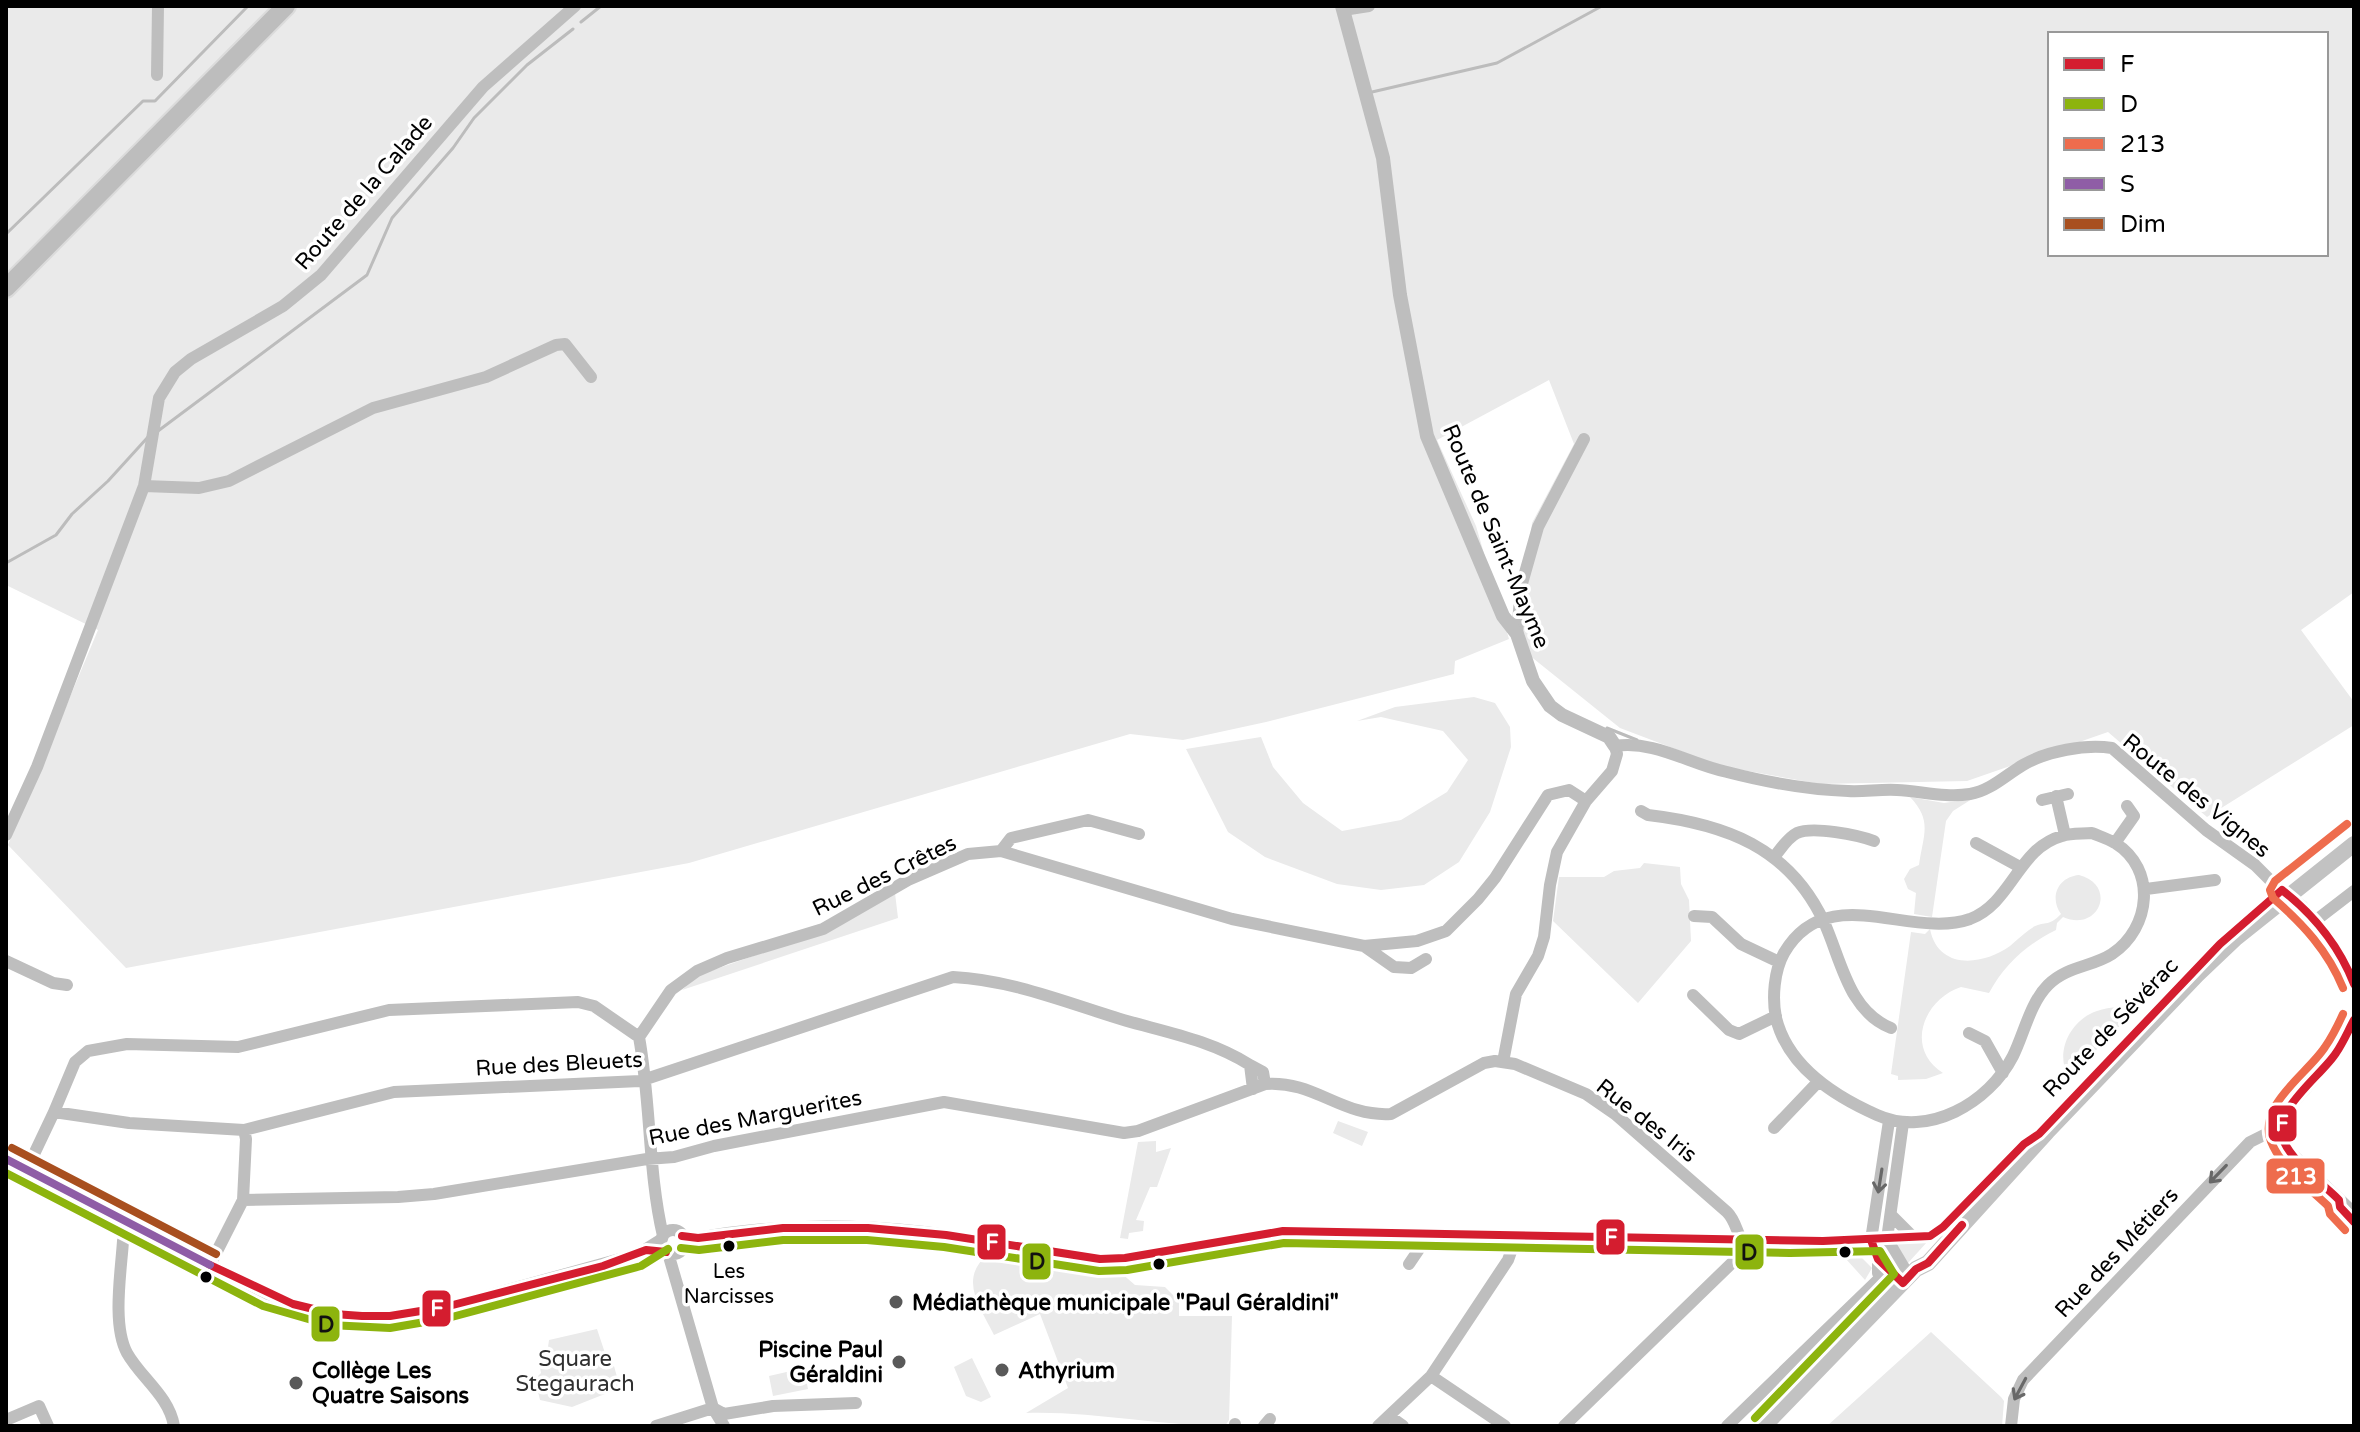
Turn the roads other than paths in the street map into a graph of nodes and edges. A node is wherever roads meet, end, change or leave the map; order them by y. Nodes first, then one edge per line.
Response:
1 (158, 6) edge
2 (286, 6) edge
3 (575, 6) edge
4 (1369, 6) edge
5 (1342, 8) edge
6 (157, 75) dead end
7 (6, 288) edge
8 (591, 377) dead end
9 (1584, 439) dead end
10 (144, 486) junction
11 (1517, 634) junction
12 (1615, 746) junction
13 (2055, 797) dead end
14 (1586, 801) junction
15 (1641, 811) dead end
16 (2136, 813) dead end
17 (1139, 834) dead end
18 (6, 835) edge
19 (2065, 835) junction
20 (2354, 839) edge
21 (1874, 841) dead end
22 (1976, 843) dead end
23 (2115, 843) junction
24 (1001, 851) junction
25 (1774, 857) junction
26 (2020, 867) junction
27 (2215, 880) dead end
28 (2146, 889) junction
29 (2354, 891) edge
30 (2285, 892) junction
31 (1694, 916) dead end
32 (1823, 920) junction
33 (2315, 921) junction
34 (1364, 946) junction
35 (1426, 959) dead end
36 (6, 961) edge
37 (1779, 962) junction
38 (2354, 984) edge
39 (67, 985) dead end
40 (1693, 995) dead end
41 (1776, 1016) junction
42 (2354, 1020) edge
43 (1891, 1028) dead end
44 (1969, 1033) dead end
45 (639, 1037) junction
46 (1503, 1062) junction
47 (2003, 1073) junction
48 (647, 1080) junction
49 (1818, 1082) junction
50 (1259, 1087) junction
51 (54, 1112) junction
52 (1896, 1122) junction
53 (1774, 1128) dead end
54 (244, 1130) junction
55 (2280, 1131) junction
56 (2039, 1134) junction
57 (6, 1159) edge
58 (653, 1159) junction
59 (6, 1170) edge
60 (26, 1171) junction
61 (243, 1200) junction
62 (2339, 1200) junction
63 (2354, 1213) edge
64 (1891, 1215) junction
65 (123, 1220) junction
66 (2354, 1222) edge
67 (1430, 1233) junction
68 (1517, 1235) junction
69 (1913, 1237) junction
70 (1887, 1239) junction
71 (1741, 1240) junction
72 (1871, 1240) junction
73 (672, 1243) junction
74 (1878, 1259) junction
75 (1409, 1264) dead end
76 (210, 1265) junction
77 (1909, 1276) junction
78 (1880, 1278) junction
79 (1889, 1297) junction
80 (1824, 1361) junction
81 (1431, 1376) junction
82 (856, 1403) dead end
83 (713, 1408) junction
84 (1389, 1416) junction
85 (6, 1420) edge
86 (48, 1426) edge
87 (174, 1426) edge
88 (656, 1426) edge
89 (724, 1426) edge
90 (1378, 1426) edge
91 (1403, 1426) edge
92 (1505, 1426) edge
93 (1564, 1426) edge
94 (1727, 1426) edge
95 (1753, 1426) edge
96 (1764, 1426) edge
97 (2011, 1426) edge

1 - 6 street
2 - 7 main road
3 - 10 street, Route de la Calade
4 - 5 street
5 - 11 street, Route de Saint-Mayme
8 - 10 street
9 - 11 street
10 - 18 street, Route de la Calade
11 - 12 street, Route de Saint-Mayme
12 - 14 street
12 - 30 street, Route des Vignes
13 - 19 street
14 - 34 street, Rue des Crêtes
14 - 46 street
15 - 25 street
16 - 23 street
17 - 24 street
19 - 23 street
19 - 26 street
20 - 30 main road, Route de Sévérac
21 - 25 street
22 - 26 street
23 - 28 street
24 - 34 street, Rue des Crêtes
24 - 45 street, Rue des Crêtes
25 - 32 street
26 - 32 street
27 - 28 street
28 - 47 street
29 - 33 street
30 - 33 street, Route des Vignes
30 - 56 main road, Route de Sévérac
30 - 77 main road, Route de Sévérac
31 - 37 street
32 - 37 street
32 - 43 street
33 - 38 street, Route des Vignes
34 - 35 street, Rue des Crêtes
36 - 39 street
37 - 41 street
40 - 41 street
41 - 49 street
42 - 55 street
44 - 47 street
45 - 48 street
45 - 51 street
46 - 50 street
46 - 71 street, Rue des Iris
47 - 52 street
48 - 50 street, Rue des Bleuets
48 - 54 street, Rue des Bleuets
48 - 58 street
49 - 52 street
49 - 53 street
50 - 58 street, Rue des Marguerites
51 - 54 street, Rue des Bleuets
51 - 60 street
52 - 64 street
52 -> 72 street
54 - 61 street
55 - 62 street
55 -> 97 street, Rue des Métiers
56 - 69 street
56 - 77 main road, Route de Sévérac
57 - 60 street
58 - 61 street, Rue des Marguerites
58 - 73 street
59 - 60 street
60 - 65 street
61 - 76 street
62 - 63 street
62 - 66 street
64 - 69 street
64 - 70 street
65 - 76 street
65 - 87 street
67 - 68 street
67 - 73 street
67 - 75 street
68 - 71 street
68 - 81 street
69 - 70 street
70 - 72 street
70 - 77 street
71 - 72 street
71 - 93 street
72 - 74 street
73 - 76 street
73 - 83 street
74 - 77 street
74 - 78 street
77 - 79 main road, Route de Sévérac
78 - 79 street
78 - 94 street
79 - 80 main road, Route de Sévérac
80 - 95 main road, Route de Sévérac
80 - 96 main road, Route de Sévérac
81 - 84 street
81 - 92 street
82 - 83 street
83 - 88 street
83 - 89 street
84 - 90 street
84 - 91 street
85 - 86 street

